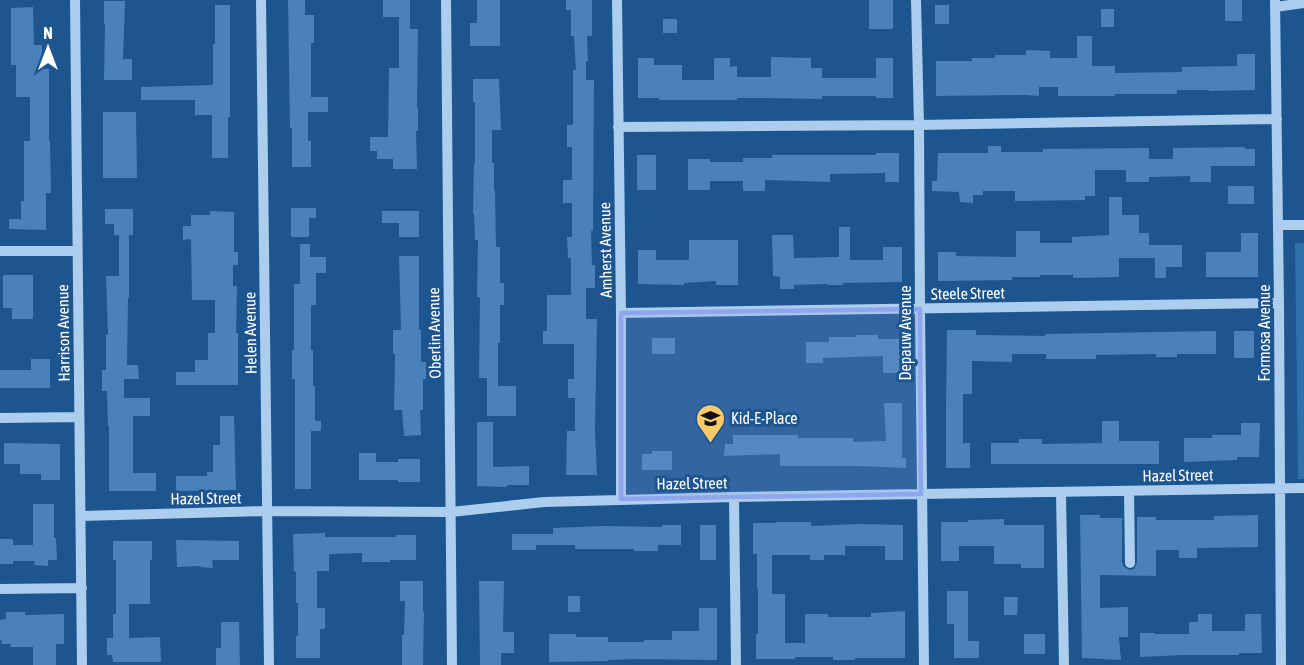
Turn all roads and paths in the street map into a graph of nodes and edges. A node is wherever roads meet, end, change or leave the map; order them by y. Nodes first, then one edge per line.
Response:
1 (75, 0) edge
2 (261, 0) edge
3 (446, 0) edge
4 (617, 0) edge
5 (916, 0) edge
6 (1304, 3) edge
7 (1275, 4) edge
8 (1277, 120) junction
9 (920, 124) junction
10 (618, 127) junction
11 (1278, 225) junction
12 (1304, 225) edge
13 (77, 250) junction
14 (0, 251) edge
15 (1279, 303) junction
16 (920, 309) junction
17 (621, 313) junction
18 (79, 417) junction
19 (0, 418) edge
20 (1280, 488) junction
21 (1304, 488) edge
22 (1129, 492) junction
23 (1061, 493) junction
24 (921, 494) junction
25 (734, 497) junction
26 (621, 499) junction
27 (268, 511) junction
28 (451, 512) junction
29 (81, 516) junction
30 (1130, 563) dead end
31 (82, 588) junction
32 (0, 589) edge
33 (82, 665) edge
34 (269, 665) edge
35 (452, 665) edge
36 (736, 665) edge
37 (924, 665) edge
38 (1064, 665) edge
39 (1281, 665) edge

1 - 13 street, Harrison Avenue
2 - 27 street, Helen Avenue
3 - 28 street, Oberlin Avenue
4 - 10 street, Amherst Avenue
5 - 9 street, Depauw Avenue
6 - 7 street
7 - 8 street, Formosa Avenue
8 - 9 street
8 - 11 street, Formosa Avenue
9 - 10 street
9 - 16 street, Depauw Avenue
10 - 17 street, Amherst Avenue
11 - 12 street
11 - 15 street, Formosa Avenue
13 - 14 street
13 - 18 street, Harrison Avenue
15 - 16 street, Steele Street
15 - 20 street, Formosa Avenue
16 - 17 street, Steele Street
16 - 24 street, Depauw Avenue
17 - 26 street, Amherst Avenue
18 - 19 street
18 - 29 street, Harrison Avenue
20 - 21 street, Hazel Street
20 - 22 street, Hazel Street
20 - 39 street, Formosa Avenue
22 - 23 street, Hazel Street
22 - 30 street
23 - 24 street, Hazel Street
23 - 38 street
24 - 25 street, Hazel Street
24 - 37 street, Depauw Avenue
25 - 26 street, Hazel Street
25 - 36 street
26 - 28 street, Hazel Street
27 - 28 street, Hazel Street
27 - 29 street, Hazel Street
27 - 34 street, Helen Avenue
28 - 35 street, Oberlin Avenue
29 - 31 street, Harrison Avenue
31 - 32 street
31 - 33 street, Harrison Avenue

